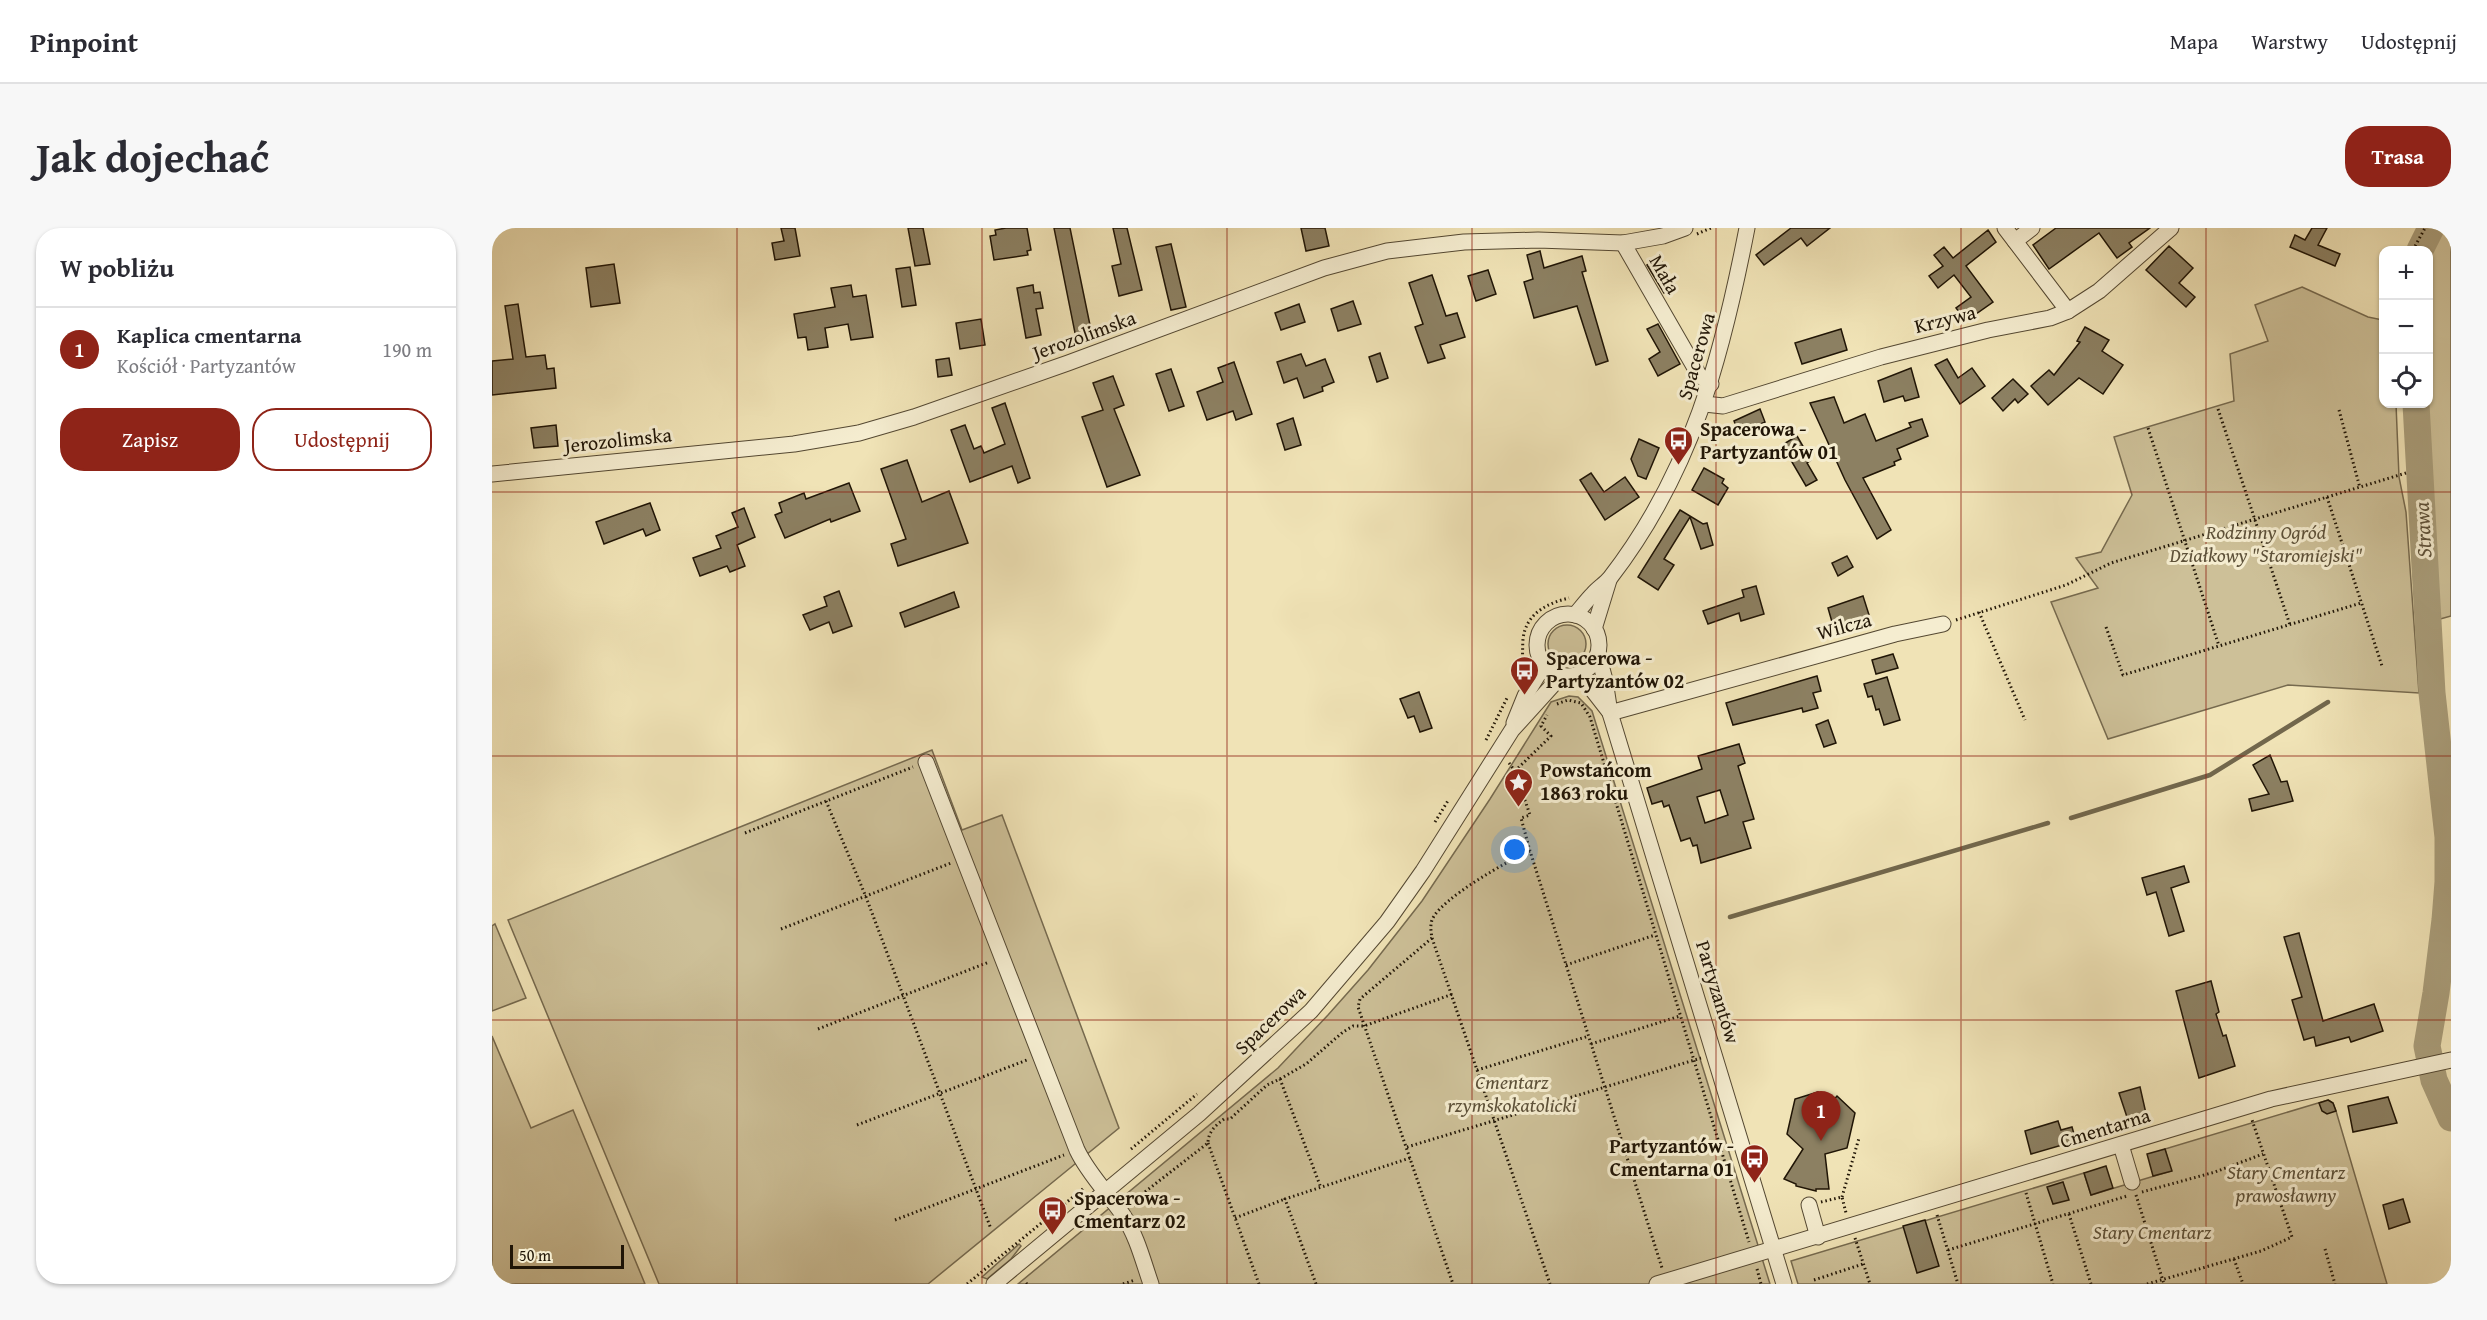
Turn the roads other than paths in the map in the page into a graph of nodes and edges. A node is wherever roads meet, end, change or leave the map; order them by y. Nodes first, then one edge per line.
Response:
1 (1685, 228) edge
2 (1747, 228) edge
3 (2005, 228) edge
4 (2032, 228) edge
5 (2171, 228) edge
6 (1465, 235) edge
7 (2015, 241) junction
8 (1623, 243) junction
9 (2068, 311) junction
10 (1710, 384) junction
11 (1705, 404) junction
12 (492, 474) edge
13 (1608, 580) junction
14 (1575, 615) junction
15 (1943, 624) road end
16 (1594, 628) junction
17 (1598, 654) junction
18 (1544, 665) junction
19 (1580, 674) junction
20 (1561, 676) junction
21 (1610, 713) junction
22 (1512, 730) junction
23 (926, 762) road end
24 (2450, 1061) edge
25 (2121, 1145) junction
26 (2134, 1188) road end
27 (1104, 1192) junction
28 (1813, 1204) road end
29 (1818, 1237) junction
30 (1774, 1250) junction
31 (1661, 1283) edge
32 (994, 1284) edge
33 (1151, 1284) edge
34 (1784, 1284) edge

1 - 8 street, Jerozolimska
2 - 10 street, Spacerowa
3 - 7 street
4 - 7 street
5 - 9 street, Krzywa
6 - 8 street, Jerozolimska
6 - 12 street, Jerozolimska
7 - 9 street
8 - 10 street, Mała
9 - 11 street, Krzywa
10 - 11 street, Spacerowa
11 - 13 street, Spacerowa
13 - 14 street, Spacerowa
13 - 16 street, Spacerowa
14 - 16 street
14 - 18 street
15 - 21 street, Wilcza
16 - 17 street
17 - 19 street
17 - 21 street, Partyzantów
18 - 20 street
18 - 22 street, Spacerowa
19 - 20 street
19 - 21 street, Partyzantów
20 - 22 street, Spacerowa
21 - 30 street, Partyzantów
22 - 27 street, Spacerowa
23 - 27 street
24 - 25 street, Cmentarna
25 - 26 street
25 - 29 street, Cmentarna
27 - 32 street, Spacerowa
27 - 33 street
28 - 29 street
29 - 30 street, Cmentarna
30 - 31 street, Cmentarna
30 - 34 street, Partyzantów

